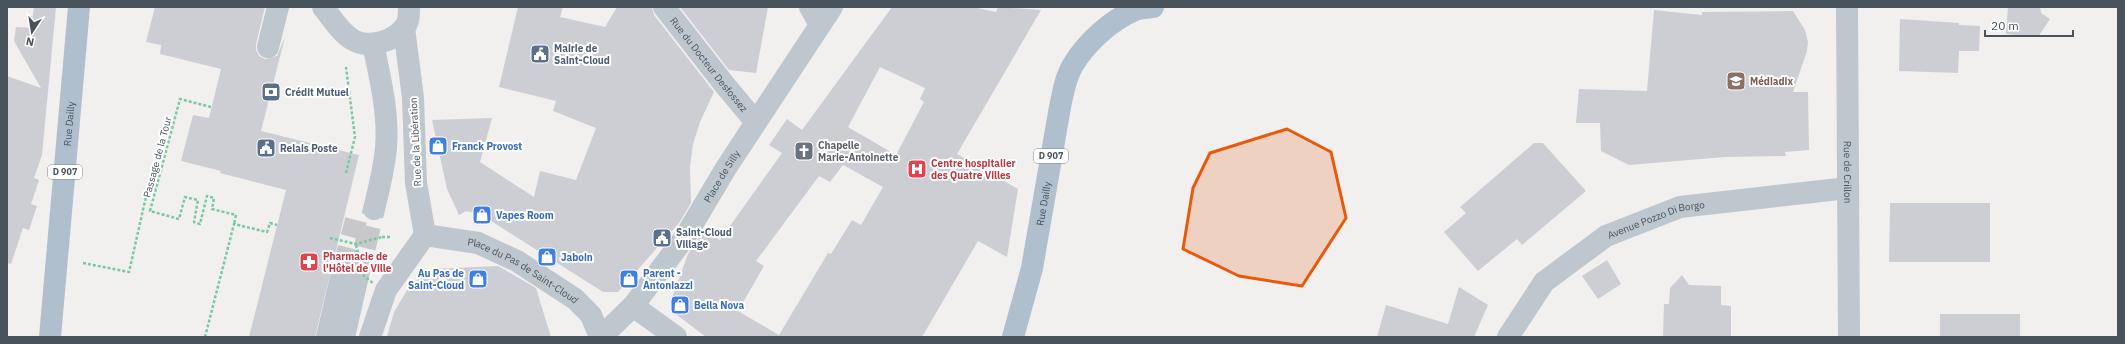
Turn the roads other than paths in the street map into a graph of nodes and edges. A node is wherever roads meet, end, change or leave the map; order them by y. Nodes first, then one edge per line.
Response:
1 (79, 7) edge
2 (278, 7) edge
3 (323, 7) edge
4 (409, 7) edge
5 (664, 7) edge
6 (832, 7) edge
7 (1153, 7) edge
8 (1847, 7) edge
9 (815, 16) edge
10 (404, 28) junction
11 (364, 42) junction
12 (268, 47) dead end
13 (757, 120) junction
14 (1848, 188) junction
15 (366, 210) tunnel mouth
16 (425, 235) junction
17 (633, 306) junction
18 (50, 337) edge
19 (327, 337) edge
20 (344, 337) edge
21 (370, 337) edge
22 (601, 337) edge
23 (676, 337) edge
24 (1013, 337) edge
25 (1508, 337) edge
26 (1849, 337) edge

1 - 18 main road, Rue Dailly / D 907
2 - 12 street
3 - 11 street
4 - 10 street
5 - 13 street, Rue du Docteur Desfossez
6 - 9 street, Place de Silly
7 - 24 main road, Rue Dailly / D 907
8 - 14 street, Rue de Crillon
9 - 13 street, Place de Silly
10 - 11 street
10 - 16 street, Rue de la Libération
11 - 15 street
13 - 17 street, Place de Silly
14 - 25 street, Avenue Pozzo Di Borgo
14 - 26 street, Rue de Crillon
16 - 21 street
16 - 22 street, Place du Pas de Saint-Cloud
17 - 22 street, Place de Silly
17 - 23 street
19 - 20 street

